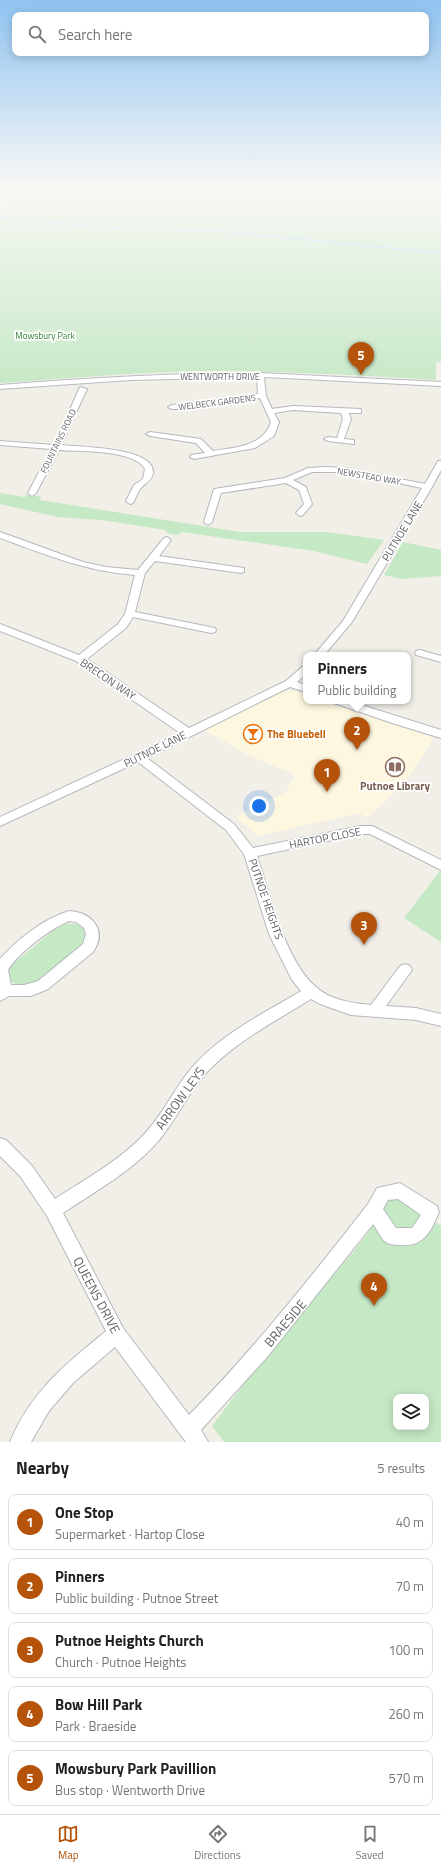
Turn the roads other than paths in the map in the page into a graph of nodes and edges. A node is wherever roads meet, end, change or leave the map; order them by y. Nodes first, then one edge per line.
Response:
1 (260, 375) junction
2 (441, 384) edge
3 (0, 387) edge
4 (83, 389) dead end
5 (262, 396) junction
6 (172, 407) dead end
7 (270, 411) junction
8 (344, 411) junction
9 (358, 411) dead end
10 (150, 434) dead end
11 (328, 439) dead end
12 (340, 440) junction
13 (351, 442) dead end
14 (0, 443) edge
15 (56, 447) junction
16 (211, 454) junction
17 (194, 458) dead end
18 (441, 463) edge
19 (287, 480) junction
20 (428, 487) junction
21 (217, 491) junction
22 (208, 492) dead end
23 (32, 493) dead end
24 (130, 501) dead end
25 (200, 513) dead end
26 (300, 513) dead end
27 (0, 535) edge
28 (167, 540) dead end
29 (153, 558) junction
30 (242, 570) dead end
31 (140, 573) junction
32 (130, 614) junction
33 (0, 628) edge
34 (211, 630) dead end
35 (322, 652) edge
36 (420, 653) dead end
37 (80, 659) junction
38 (441, 659) edge
39 (303, 672) edge
40 (290, 683) junction
41 (303, 688) edge
42 (347, 704) edge
43 (188, 732) junction
44 (441, 734) edge
45 (139, 757) junction
46 (0, 822) edge
47 (250, 853) junction
48 (441, 865) edge
49 (405, 970) dead end
50 (3, 992) edge
51 (311, 992) junction
52 (374, 1011) junction
53 (441, 1020) edge
54 (0, 1146) edge
55 (53, 1210) junction
56 (374, 1210) dead end
57 (117, 1334) junction
58 (194, 1436) edge
59 (20, 1442) edge

1 - 2 street, WENTWORTH DRIVE
1 - 3 street, WENTWORTH DRIVE
1 - 5 street
4 - 15 street, FOUNTAINS ROAD
5 - 6 street, WELBECK GARDENS
5 - 7 street
7 - 8 street
7 - 16 street
8 - 9 street
8 - 12 street
10 - 16 street
11 - 12 street
12 - 13 street
14 - 15 street
15 - 23 street, FOUNTAINS ROAD
15 - 24 street
16 - 17 street
18 - 20 street, PUTNOE LANE
19 - 20 street, NEWSTEAD WAY
19 - 21 street, NEWSTEAD WAY
19 - 26 street
20 - 35 street, PUTNOE LANE
21 - 22 street, NEWSTEAD WAY
21 - 25 street
27 - 31 street
28 - 29 street
29 - 30 street
29 - 31 street
31 - 32 street
32 - 34 street
32 - 37 street
33 - 37 street, BRECON WAY
36 - 38 street
37 - 43 street, BRECON WAY
39 - 40 street, PUTNOE LANE
40 - 41 street
40 - 43 street, PUTNOE LANE
42 - 44 street
43 - 45 street, PUTNOE LANE
45 - 46 street, PUTNOE LANE
45 - 47 street, PUTNOE HEIGHTS
47 - 48 street, HARTOP CLOSE
47 - 51 street, PUTNOE HEIGHTS
49 - 52 street
50 - 50 street
51 - 52 street, PUTNOE HEIGHTS
51 - 55 street, ARROW LEYS
52 - 53 street, PUTNOE HEIGHTS
54 - 55 street, QUEENS DRIVE
55 - 57 street, QUEENS DRIVE
56 - 58 street, BRAESIDE
57 - 58 street, QUEENS DRIVE
57 - 59 street

